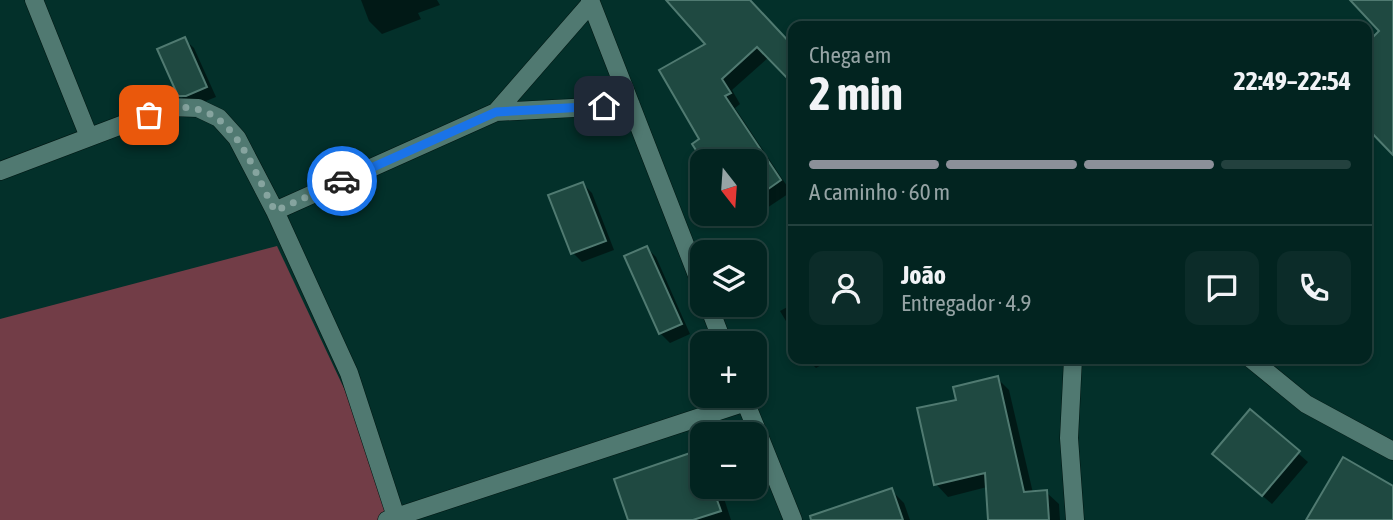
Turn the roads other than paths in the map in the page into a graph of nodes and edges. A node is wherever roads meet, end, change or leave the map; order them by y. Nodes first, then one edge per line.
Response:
1 (34, 0) edge
2 (590, 1) edge
3 (631, 105) junction
4 (496, 112) junction
5 (89, 137) junction
6 (0, 171) edge
7 (275, 211) junction
8 (690, 257) edge
9 (1073, 364) edge
10 (1257, 364) edge
11 (719, 408) edge
12 (749, 408) edge
13 (1393, 451) edge
14 (393, 519) edge
15 (793, 520) edge
16 (1075, 520) edge

1 - 5 street
2 - 3 street
2 - 4 street
3 - 4 street
3 - 8 street
4 - 7 street
5 - 6 street
5 - 7 street
7 - 14 street
9 - 16 street
10 - 13 street
11 - 14 street
12 - 15 street

